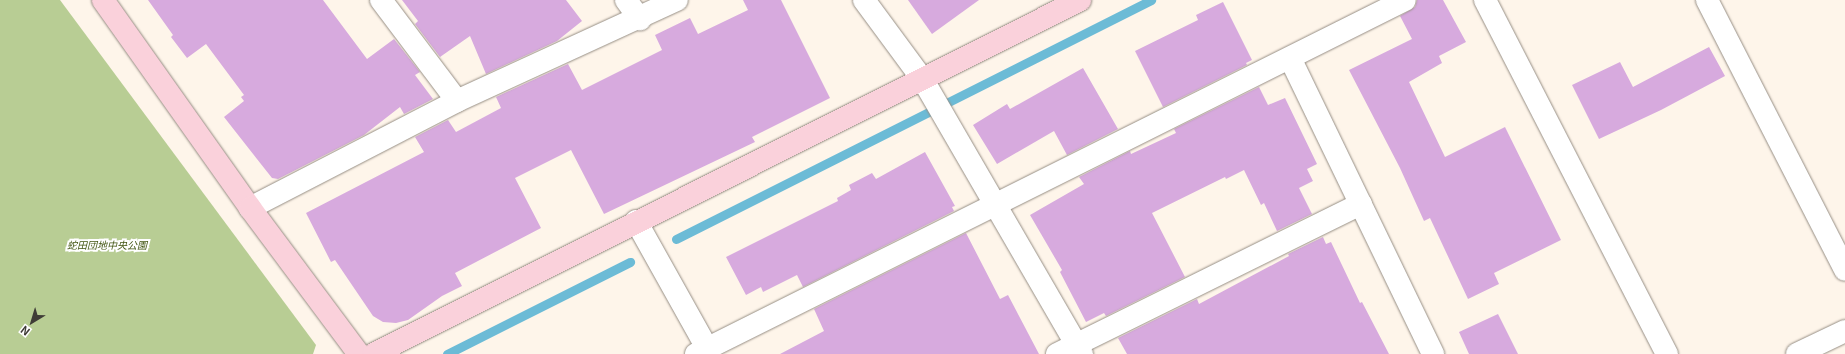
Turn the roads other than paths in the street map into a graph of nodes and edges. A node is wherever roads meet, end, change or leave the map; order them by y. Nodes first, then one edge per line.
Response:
1 (103, 0) edge
2 (381, 0) edge
3 (626, 0) edge
4 (677, 0) edge
5 (864, 0) edge
6 (1080, 0) edge
7 (1405, 0) edge
8 (1485, 0) edge
9 (1707, 0) edge
10 (640, 18) junction
11 (1290, 58) junction
12 (923, 80) junction
13 (457, 101) junction
14 (1361, 204) junction
15 (996, 206) junction
16 (250, 208) junction
17 (636, 221) junction
18 (1845, 270) edge
19 (1845, 330) edge
20 (702, 351) edge
21 (1072, 351) edge
22 (1431, 353) edge
23 (359, 354) edge
24 (374, 354) edge
25 (1668, 354) edge
26 (1798, 354) edge

1 - 16 street
2 - 13 street
3 - 10 street
4 - 10 street
5 - 12 street
6 - 12 street
7 - 11 street
8 - 25 street
9 - 18 street
10 - 13 street
11 - 14 street
11 - 15 street
12 - 15 street
12 - 17 street
13 - 16 street
14 - 21 street
14 - 22 street
15 - 20 street
15 - 21 street
16 - 23 street
17 - 20 street
17 - 24 street
19 - 26 street

